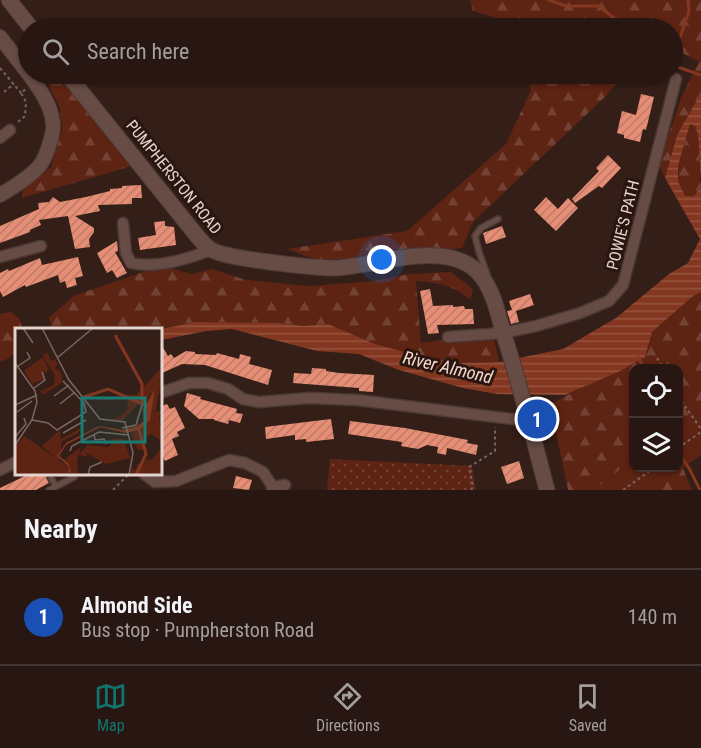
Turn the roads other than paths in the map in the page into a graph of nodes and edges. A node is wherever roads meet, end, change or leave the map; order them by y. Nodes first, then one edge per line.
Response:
1 (9, 0) edge
2 (23, 18) edge
3 (0, 37) edge
4 (18, 60) edge
5 (36, 84) edge
6 (75, 84) edge
7 (675, 84) edge
8 (10, 130) road end
9 (1, 142) edge
10 (0, 195) edge
11 (498, 219) dead end
12 (123, 223) dead end
13 (41, 246) dead end
14 (211, 250) junction
15 (0, 257) edge
16 (491, 293) junction
17 (448, 337) dead end
18 (506, 340) junction
19 (162, 392) edge
20 (529, 421) junction
21 (15, 462) edge
22 (0, 470) edge
23 (145, 475) edge
24 (51, 477) dead end
25 (74, 477) dead end
26 (285, 485) dead end
27 (56, 486) junction
28 (272, 488) edge
29 (49, 490) edge
30 (547, 490) edge

1 - 2 main road
3 - 4 street
5 - 10 street
6 - 14 main road, PUMPHERSTON ROAD
7 - 18 street, POWIE'S PATH
8 - 9 street
11 - 16 lane
12 - 14 street
13 - 15 street
14 - 16 main road, PUMPHERSTON ROAD
16 - 18 main road, PUMPHERSTON ROAD
17 - 18 street, POWIE'S PATH
18 - 20 main road, PUMPHERSTON ROAD
19 - 20 street
20 - 30 main road
21 - 22 street
23 - 28 street
24 - 27 lane
25 - 27 lane
26 - 28 street
27 - 29 lane

